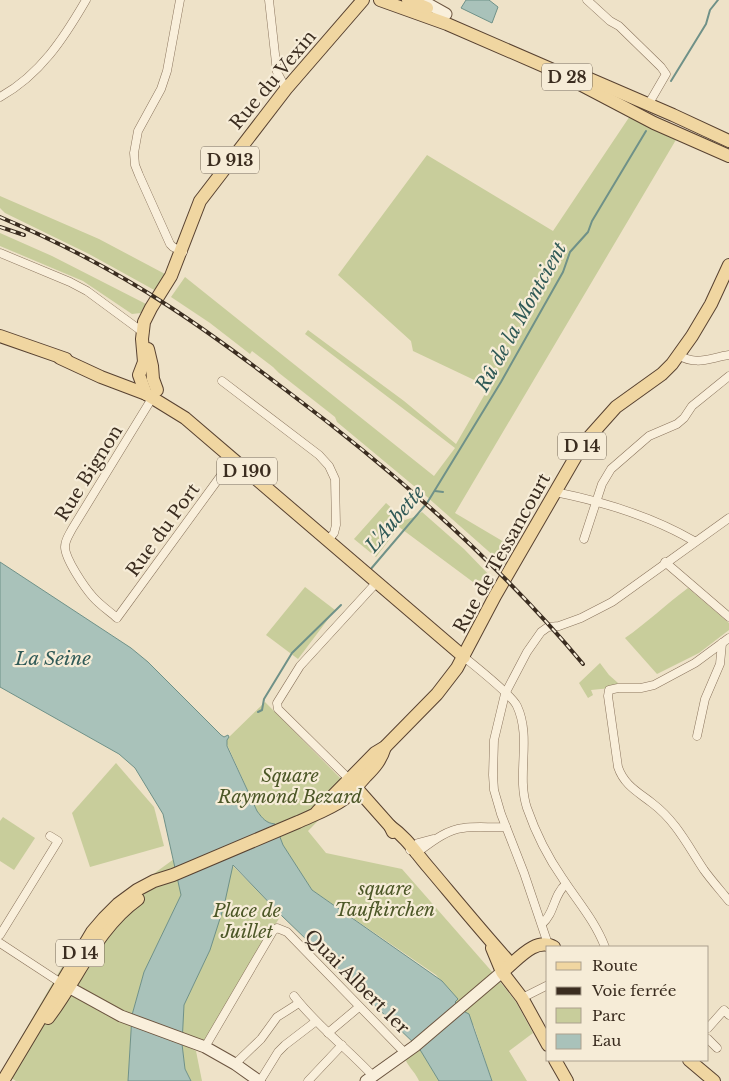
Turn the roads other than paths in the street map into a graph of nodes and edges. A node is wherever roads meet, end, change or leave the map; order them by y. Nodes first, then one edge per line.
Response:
1 (86, 0) edge
2 (180, 0) edge
3 (269, 0) edge
4 (380, 0) edge
5 (408, 0) edge
6 (420, 0) edge
7 (587, 0) edge
8 (360, 1) edge
9 (446, 14) junction
10 (286, 89) junction
11 (0, 97) edge
12 (648, 105) junction
13 (729, 141) edge
14 (729, 156) edge
15 (183, 252) junction
16 (0, 253) edge
17 (729, 265) edge
18 (145, 333) junction
19 (0, 336) edge
20 (678, 355) junction
21 (729, 355) edge
22 (729, 376) edge
23 (222, 381) dead end
24 (145, 386) junction
25 (233, 459) junction
26 (556, 492) junction
27 (597, 500) junction
28 (729, 518) edge
29 (584, 539) dead end
30 (328, 540) junction
31 (694, 542) junction
32 (665, 562) junction
33 (374, 579) junction
34 (729, 617) edge
35 (117, 618) joint
36 (729, 638) edge
37 (722, 643) junction
38 (464, 657) junction
39 (505, 697) junction
40 (697, 736) dead end
41 (353, 784) junction
42 (506, 827) junction
43 (50, 836) dead end
44 (413, 851) junction
45 (564, 881) junction
46 (729, 901) edge
47 (542, 924) junction
48 (0, 936) edge
49 (0, 943) edge
50 (551, 946) edge
51 (602, 946) edge
52 (503, 968) junction
53 (65, 986) junction
54 (546, 986) edge
55 (522, 998) junction
56 (359, 1006) junction
57 (729, 1015) edge
58 (315, 1022) junction
59 (709, 1027) edge
60 (328, 1033) junction
61 (709, 1040) edge
62 (546, 1041) edge
63 (342, 1045) junction
64 (205, 1047) junction
65 (717, 1048) dead end
66 (406, 1052) junction
67 (690, 1061) edge
68 (560, 1063) edge
69 (235, 1064) junction
70 (369, 1078) edge
71 (311, 1080) edge
72 (3, 1081) edge
73 (259, 1081) edge
74 (567, 1081) edge
75 (714, 1081) edge

1 - 11 street
2 - 15 street
3 - 10 street
4 - 14 main road, D 28
5 - 9 main road, D 28
6 - 9 street
7 - 12 street
8 - 10 main road, Rue du Vexin / D 913
9 - 12 main road, D 28
10 - 15 main road, Rue du Vexin / D 913
12 - 13 main road, D 28
15 - 18 main road, Rue du Vexin / D 913
16 - 18 street
17 - 20 main road, D 14
18 - 24 main road, Rue du Vexin / D 913
19 - 24 main road, D 190
20 - 21 street
20 - 26 main road, Rue de Tessancourt / D 14
22 - 27 street
23 - 30 street
24 - 25 main road, D 190
24 - 35 street, Rue Bignon
25 - 30 main road, D 190
25 - 35 street, Rue du Port
26 - 27 street
26 - 38 main road, Rue de Tessancourt / D 14
27 - 29 street
27 - 31 street
28 - 31 street
30 - 33 main road, D 190
31 - 32 street
32 - 34 street
32 - 39 street
33 - 38 main road, D 190
33 - 41 street
36 - 37 street
37 - 40 street
37 - 46 street
38 - 39 street, D 190
38 - 41 main road, D 14
39 - 42 street
39 - 45 street
41 - 44 main road
41 - 53 main road, D 14
42 - 44 street
42 - 47 street
43 - 48 street
44 - 52 main road
45 - 47 street
45 - 51 street
47 - 50 street
49 - 53 street
50 - 52 main road
52 - 55 main road
52 - 66 street
53 - 64 street
53 - 72 main road, D 14
54 - 55 street
55 - 62 main road
56 - 60 street
56 - 64 street, Quai Albert 1er
56 - 66 street, Quai Albert 1er
57 - 59 street
58 - 60 street
58 - 69 street
58 - 73 street
60 - 63 street
61 - 65 street
63 - 70 street
63 - 71 street
64 - 69 street
66 - 70 street
67 - 75 main road
68 - 74 main road
69 - 73 street

